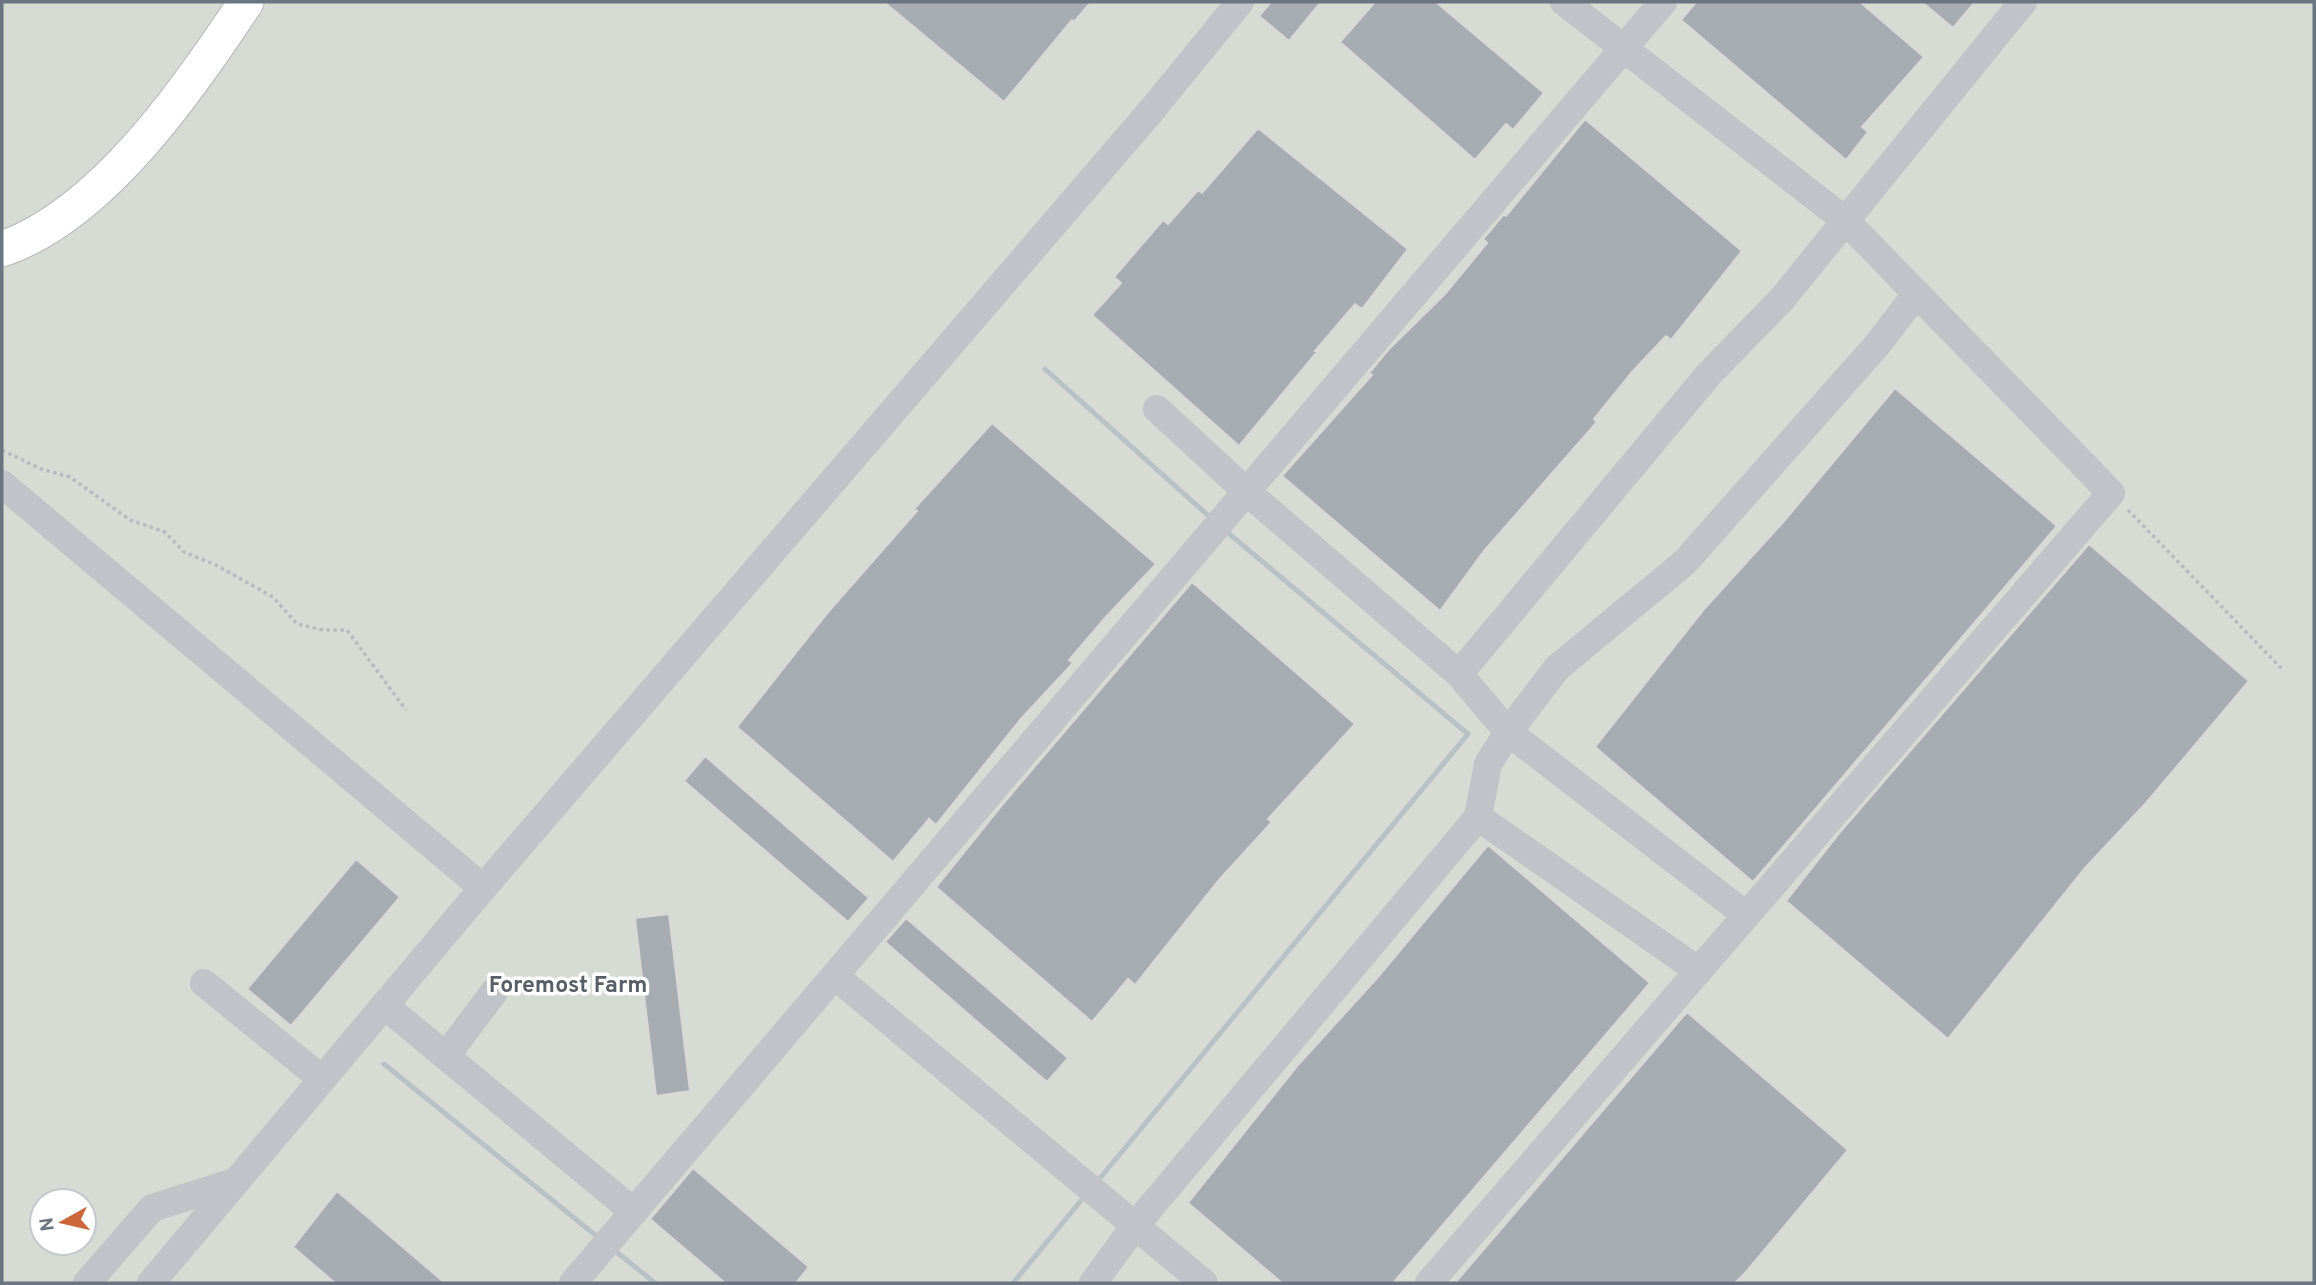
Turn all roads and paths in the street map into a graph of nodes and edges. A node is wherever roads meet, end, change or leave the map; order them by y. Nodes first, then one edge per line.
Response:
1 (246, 2) edge
2 (1240, 2) edge
3 (1564, 2) edge
4 (1664, 2) edge
5 (2023, 2) edge
6 (1623, 49) junction
7 (1845, 220) junction
8 (2, 249) edge
9 (1917, 293) junction
10 (1157, 410) dead end
11 (2, 450) edge
12 (2, 484) edge
13 (1247, 492) junction
14 (2111, 493) junction
15 (2283, 669) dead end
16 (1459, 674) junction
17 (406, 710) dead end
18 (1507, 732) junction
19 (1478, 817) junction
20 (483, 888) junction
21 (1746, 915) junction
22 (1699, 971) junction
23 (835, 976) junction
24 (204, 983) dead end
25 (494, 992) dead end
26 (384, 1005) junction
27 (446, 1056) junction
28 (322, 1079) junction
29 (237, 1181) junction
30 (634, 1212) junction
31 (1135, 1227) junction
32 (87, 1283) edge
33 (151, 1283) edge
34 (573, 1283) edge
35 (1093, 1283) edge
36 (1204, 1283) edge
37 (1429, 1283) edge

1 - 8 main road
2 - 20 lane
3 - 6 lane
4 - 6 lane
5 - 7 lane
6 - 7 lane
6 - 13 lane
7 - 9 lane
7 - 16 lane
9 - 14 lane
9 - 18 lane
10 - 13 lane
11 - 17 path
12 - 20 lane
13 - 16 lane
13 - 23 lane
14 - 15 path
14 - 21 lane
16 - 18 lane
18 - 19 lane
18 - 21 lane
19 - 22 lane
19 - 31 lane
20 - 26 lane
21 - 22 lane
22 - 37 lane
23 - 30 lane
23 - 31 lane
24 - 28 lane
25 - 27 lane
26 - 27 lane
26 - 28 lane
27 - 30 lane
28 - 29 lane
29 - 32 lane
29 - 33 lane
30 - 34 lane
31 - 35 lane
31 - 36 lane

